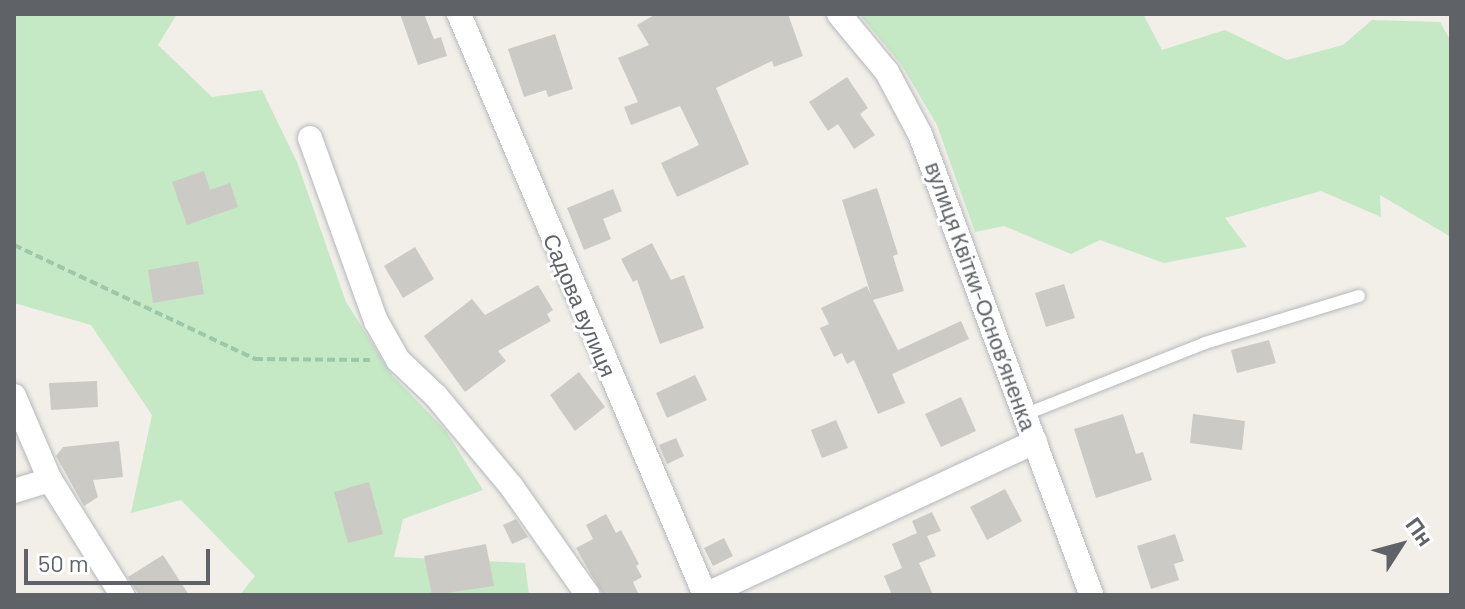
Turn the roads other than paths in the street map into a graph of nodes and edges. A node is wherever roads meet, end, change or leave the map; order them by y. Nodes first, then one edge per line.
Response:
1 (459, 14) edge
2 (839, 14) edge
3 (310, 138) dead end
4 (1359, 296) dead end
5 (14, 396) edge
6 (1026, 414) junction
7 (1035, 442) junction
8 (50, 480) junction
9 (14, 491) edge
10 (122, 595) edge
11 (588, 595) edge
12 (705, 595) edge
13 (1091, 595) edge

1 - 12 street, Садова вулиця
2 - 6 street, вулиця Квітки-Основ’яненка
3 - 11 street
4 - 6 lane
5 - 8 street
6 - 7 street, вулиця Квітки-Основ’яненка
7 - 12 street
7 - 13 street, вулиця Квітки-Основ’яненка
8 - 9 street
8 - 10 street

